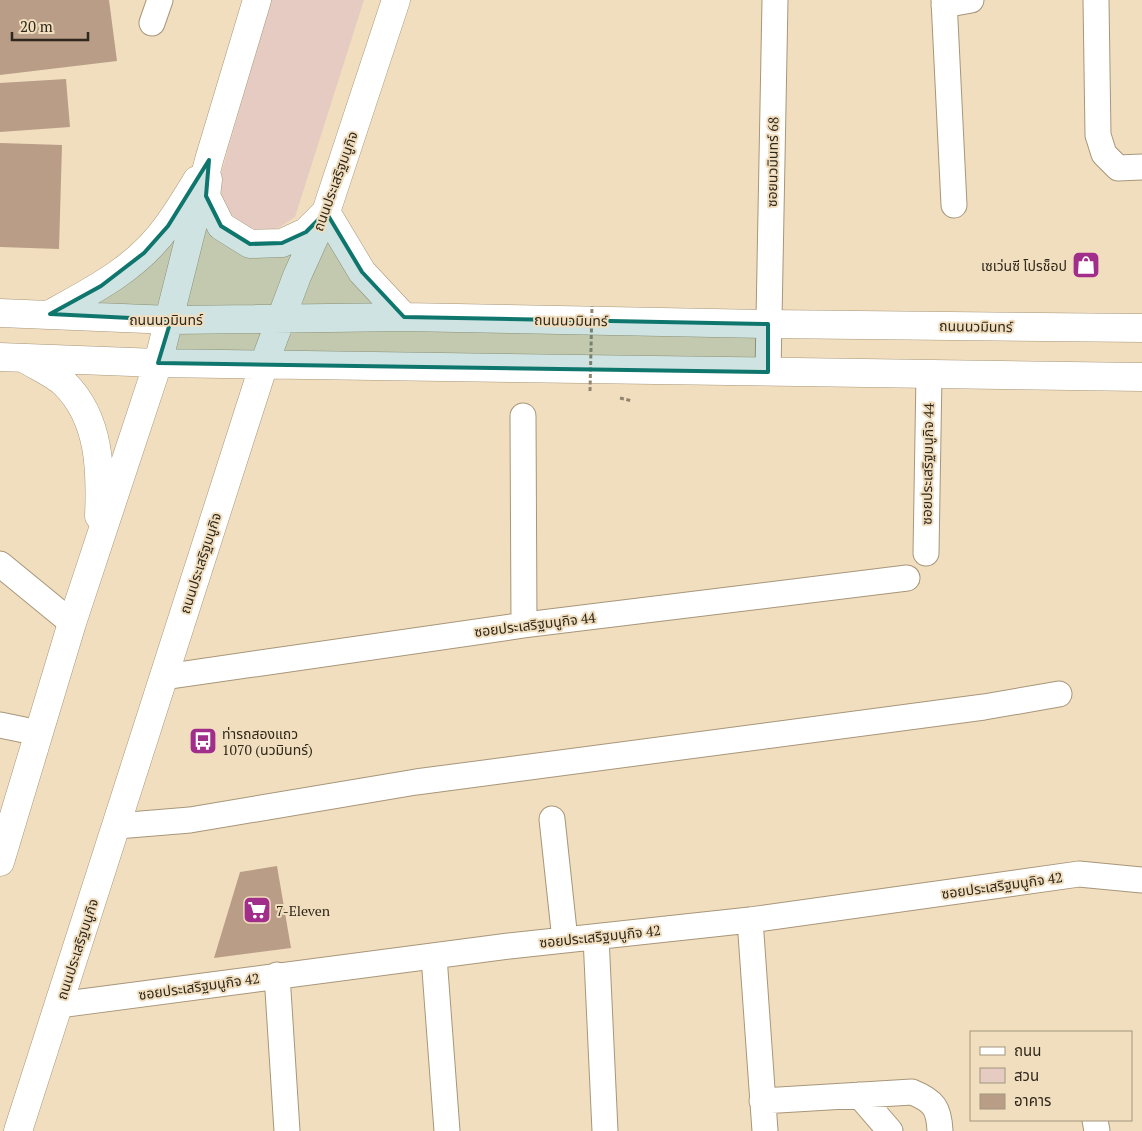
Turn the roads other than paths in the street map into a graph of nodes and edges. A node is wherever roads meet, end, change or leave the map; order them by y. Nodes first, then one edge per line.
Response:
1 (257, 0) edge
2 (396, 0) edge
3 (775, 0) edge
4 (972, 0) edge
5 (1096, 0) edge
6 (944, 3) edge
7 (209, 160) junction
8 (1142, 167) edge
9 (954, 205) dead end
10 (326, 212) junction
11 (0, 313) edge
12 (50, 314) junction
13 (404, 317) junction
14 (282, 318) junction
15 (171, 320) junction
16 (768, 324) junction
17 (1142, 328) edge
18 (11, 357) edge
19 (158, 363) junction
20 (264, 364) junction
21 (768, 372) junction
22 (929, 374) junction
23 (1142, 377) edge
24 (524, 416) dead end
25 (99, 542) junction
26 (926, 553) dead end
27 (0, 564) edge
28 (907, 578) dead end
29 (72, 623) junction
30 (524, 625) junction
31 (164, 677) junction
32 (1059, 694) dead end
33 (0, 725) edge
34 (40, 734) junction
35 (552, 819) dead end
36 (117, 826) junction
37 (2, 846) edge
38 (1142, 880) edge
39 (750, 920) junction
40 (596, 937) junction
41 (565, 940) junction
42 (434, 957) junction
43 (277, 975) junction
44 (59, 1005) junction
45 (859, 1095) junction
46 (762, 1101) junction
47 (18, 1131) edge
48 (287, 1131) edge
49 (447, 1131) edge
50 (605, 1131) edge
51 (764, 1131) edge
52 (890, 1131) edge
53 (940, 1131) edge

1 - 7 main road
2 - 10 main road, ถนนประเสริฐมนูกิจ
3 - 16 street, ซอยนวมินทร์ 68
4 - 6 street
5 - 8 street
6 - 9 street
7 - 10 main road
7 - 12 main road
7 - 15 main road
10 - 13 main road
10 - 14 main road, ถนนประเสริฐมนูกิจ
11 - 12 main road, ถนนนวมินทร์
12 - 15 main road, ถนนนวมินทร์
13 - 14 main road, ถนนนวมินทร์
13 - 16 main road, ถนนนวมินทร์
14 - 15 main road, ถนนนวมินทร์
14 - 20 main road, ถนนประเสริฐมนูกิจ
15 - 19 main road
16 - 17 main road, ถนนนวมินทร์
16 - 21 street, ซอยนวมินทร์ 68
18 - 19 main road
18 - 25 main road
19 - 20 main road
19 - 25 main road
20 - 21 main road
20 - 31 main road, ถนนประเสริฐมนูกิจ
21 - 22 main road
22 - 23 main road
22 - 26 street, ซอยประเสริฐมนูกิจ 44
24 - 30 street
25 - 29 main road
27 - 29 street
28 - 30 street, ซอยประเสริฐมนูกิจ 44
29 - 34 main road
30 - 31 street, ซอยประเสริฐมนูกิจ 44
31 - 36 main road, ถนนประเสริฐมนูกิจ
32 - 36 street
33 - 34 street
34 - 37 main road
35 - 41 street
36 - 44 main road, ถนนประเสริฐมนูกิจ
38 - 39 street, ซอยประเสริฐมนูกิจ 42
39 - 40 street, ซอยประเสริฐมนูกิจ 42
39 - 46 street
40 - 41 street, ซอยประเสริฐมนูกิจ 42
40 - 50 street
41 - 42 street, ซอยประเสริฐมนูกิจ 42
42 - 43 street, ซอยประเสริฐมนูกิจ 42
42 - 49 street
43 - 44 street, ซอยประเสริฐมนูกิจ 42
43 - 48 street
44 - 47 main road, ถนนประเสริฐมนูกิจ
45 - 46 street
45 - 52 street
45 - 53 street
46 - 51 street

